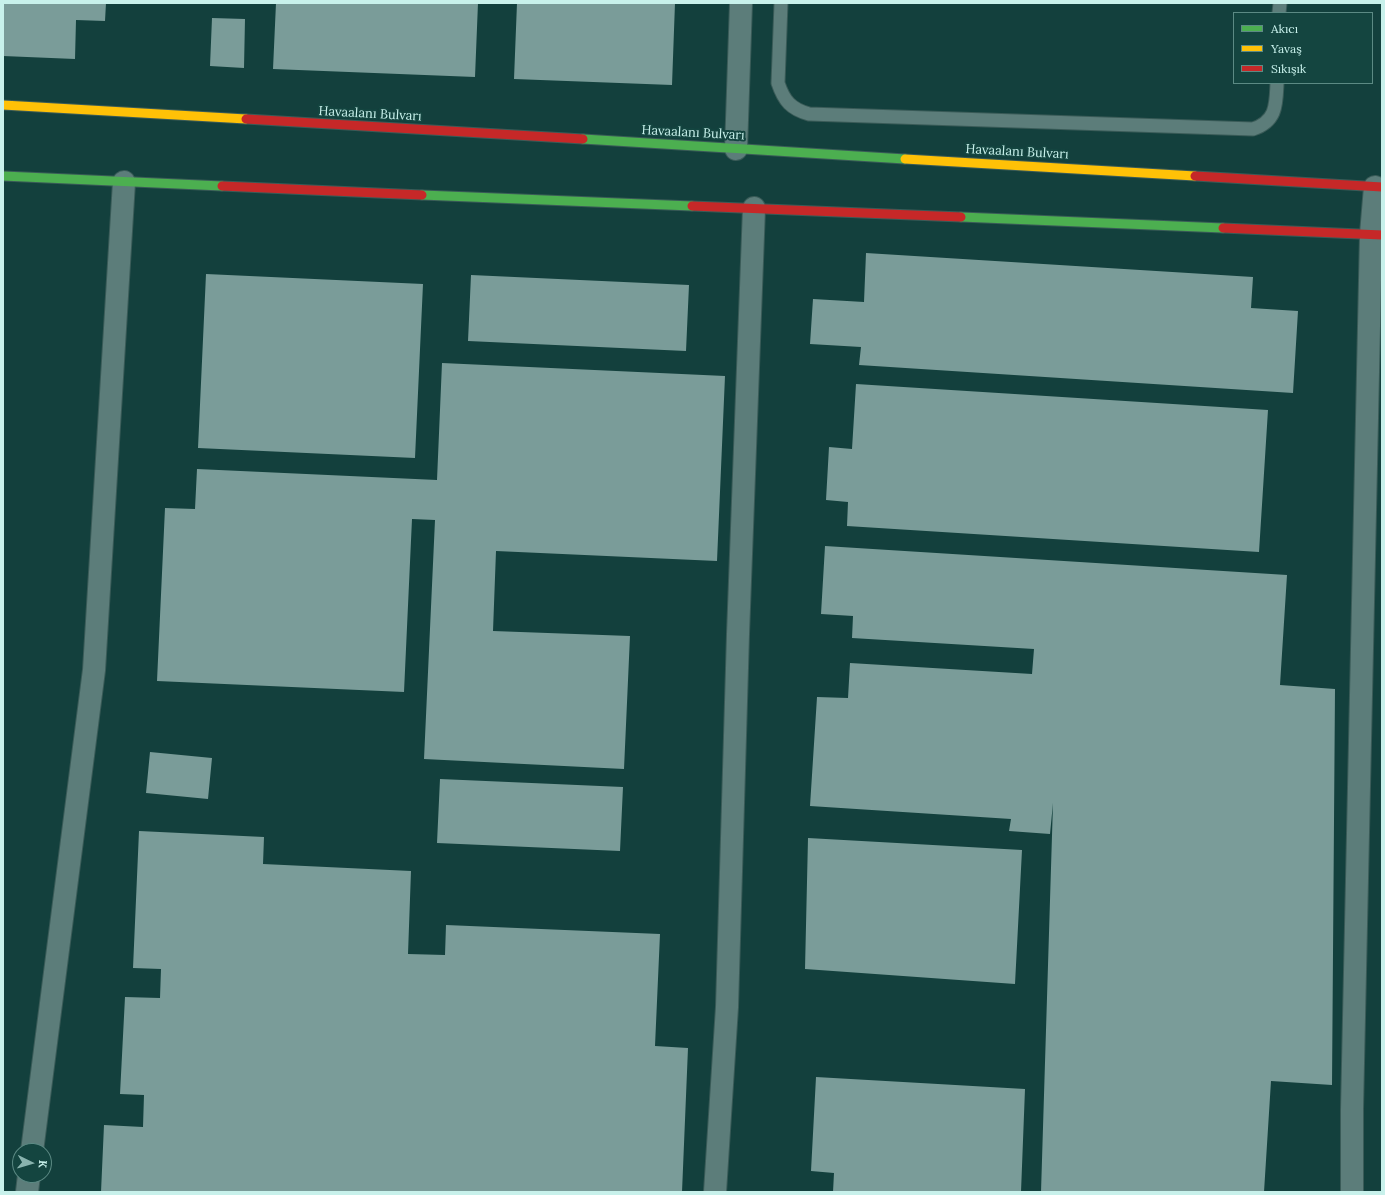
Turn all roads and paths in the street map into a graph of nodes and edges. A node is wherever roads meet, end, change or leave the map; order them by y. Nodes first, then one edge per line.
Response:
1 (742, 3) edge
2 (781, 3) edge
3 (1277, 84) edge
4 (3, 105) edge
5 (736, 149) junction
6 (3, 176) edge
7 (124, 182) junction
8 (1378, 187) edge
9 (754, 208) junction
10 (1376, 235) edge
11 (1374, 479) edge
12 (33, 1143) edge
13 (715, 1192) edge
14 (1352, 1192) edge

1 - 5 street
2 - 3 lane
4 - 5 main road, Havaalanı Bulvarı
5 - 8 main road, Havaalanı Bulvarı
6 - 7 main road
7 - 9 main road
7 - 12 street
8 - 10 street
9 - 10 main road
9 - 13 street
10 - 11 street
11 - 14 street

